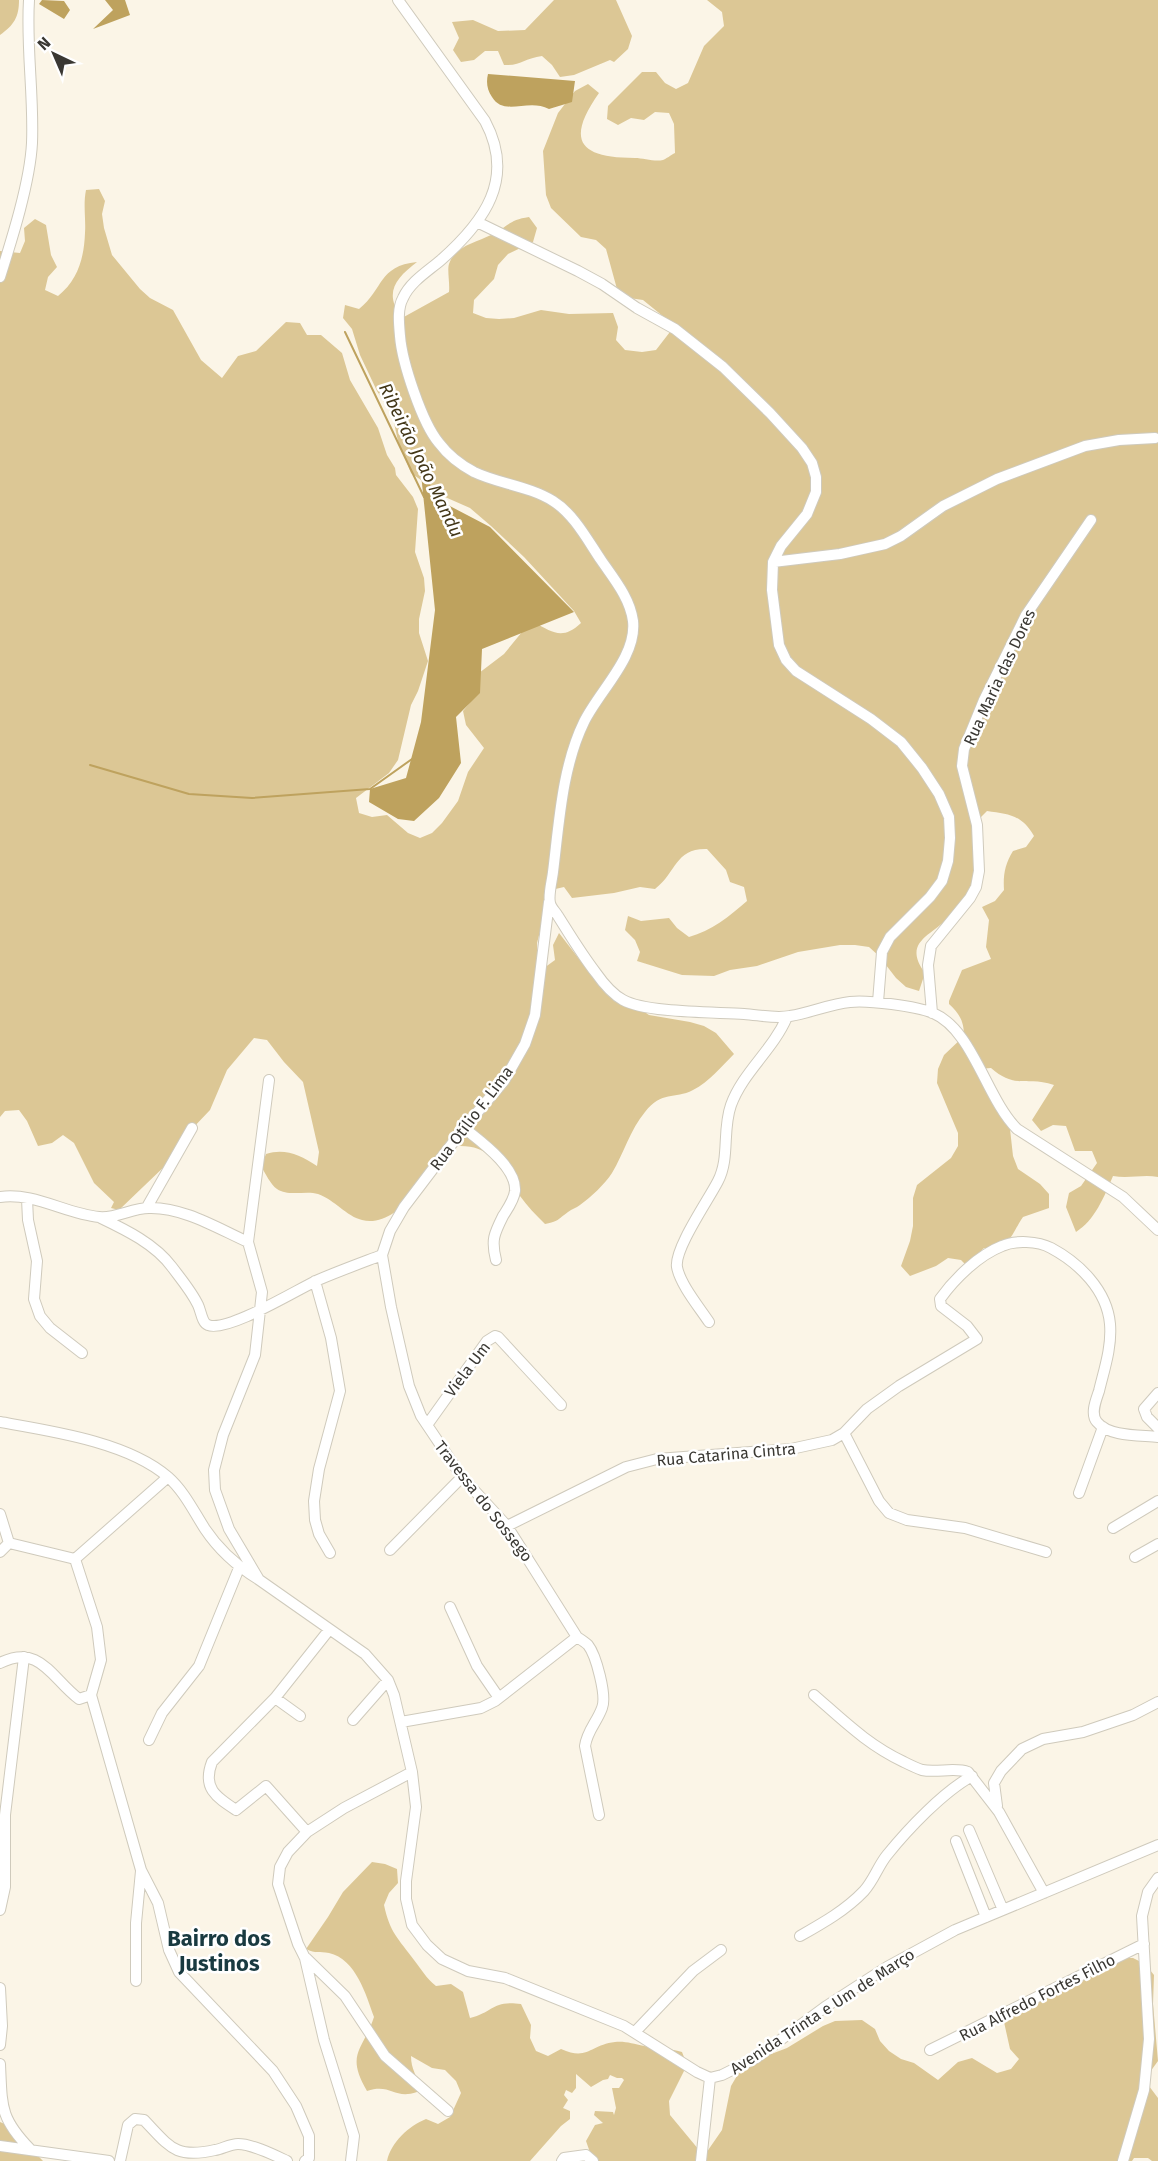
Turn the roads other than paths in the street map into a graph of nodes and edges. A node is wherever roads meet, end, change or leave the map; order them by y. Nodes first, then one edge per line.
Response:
1 (29, 0) edge
2 (398, 0) edge
3 (477, 222) junction
4 (0, 277) edge
5 (1155, 438) dead end
6 (1091, 520) dead end
7 (773, 562) junction
8 (549, 902) junction
9 (878, 1002) junction
10 (932, 1013) junction
11 (787, 1017) junction
12 (269, 1080) dead end
13 (192, 1128) dead end
14 (464, 1128) junction
15 (0, 1197) edge
16 (27, 1198) junction
17 (147, 1208) junction
18 (100, 1218) junction
19 (1158, 1230) edge
20 (248, 1242) junction
21 (382, 1255) junction
22 (496, 1260) dead end
23 (315, 1281) junction
24 (261, 1310) junction
25 (710, 1322) dead end
26 (82, 1353) dead end
27 (1158, 1393) edge
28 (561, 1405) dead end
29 (0, 1422) edge
30 (427, 1425) junction
31 (1103, 1426) junction
32 (1158, 1428) edge
33 (844, 1433) junction
34 (1158, 1437) edge
35 (168, 1477) junction
36 (462, 1477) junction
37 (1079, 1493) dead end
38 (1158, 1501) edge
39 (0, 1514) edge
40 (507, 1526) junction
41 (1113, 1528) dead end
42 (9, 1543) junction
43 (1158, 1544) edge
44 (390, 1550) dead end
45 (0, 1552) edge
46 (1046, 1552) dead end
47 (330, 1553) dead end
48 (1135, 1557) dead end
49 (75, 1559) junction
50 (239, 1568) junction
51 (258, 1578) junction
52 (450, 1607) dead end
53 (329, 1630) junction
54 (577, 1636) junction
55 (24, 1657) junction
56 (0, 1663) edge
57 (388, 1680) junction
58 (91, 1695) junction
59 (814, 1695) dead end
60 (275, 1698) junction
61 (499, 1698) junction
62 (1158, 1702) edge
63 (300, 1716) dead end
64 (353, 1720) dead end
65 (401, 1722) junction
66 (149, 1740) dead end
67 (412, 1772) junction
68 (972, 1776) junction
69 (999, 1812) junction
70 (599, 1815) dead end
71 (969, 1830) dead end
72 (307, 1832) junction
73 (956, 1841) dead end
74 (1156, 1844) edge
75 (141, 1870) junction
76 (2, 1872) edge
77 (1158, 1878) edge
78 (1044, 1893) junction
79 (0, 1910) edge
80 (1003, 1910) junction
81 (986, 1917) junction
82 (800, 1936) dead end
83 (1144, 1944) junction
84 (721, 1950) dead end
85 (305, 1958) junction
86 (136, 1981) dead end
87 (0, 1988) edge
88 (635, 2032) junction
89 (0, 2045) edge
90 (930, 2050) dead end
91 (0, 2064) edge
92 (710, 2078) junction
93 (448, 2111) dead end
94 (0, 2146) edge
95 (30, 2149) junction
96 (590, 2158) edge
97 (109, 2161) edge
98 (120, 2161) edge
99 (287, 2161) edge
100 (305, 2161) edge
101 (351, 2161) edge
102 (562, 2161) edge
103 (701, 2161) edge
104 (1123, 2161) edge

1 - 4 street
2 - 3 street, Rua Otílio F. Lima
3 - 7 street
3 - 8 street, Rua Otílio F. Lima
5 - 7 street
6 - 10 street, Rua Maria das Dores
7 - 9 street
8 - 11 street
8 - 14 street, Rua Otílio F. Lima
9 - 10 street
9 - 11 street
10 - 19 street
11 - 25 street
12 - 20 street
13 - 17 street
14 - 21 street, Rua Otílio F. Lima
14 - 22 street
15 - 16 street
16 - 18 street
16 - 26 street
17 - 18 street
17 - 20 street
18 - 24 street
20 - 24 street
21 - 23 street
21 - 30 street, Travessa do Sossego
23 - 24 street
23 - 47 street
24 - 51 street
27 - 32 street
28 - 30 street, Viela Um
29 - 35 street, Avenida Trinta e Um de Março
30 - 36 street, Travessa do Sossego
31 - 33 street, Rua Catarina Cintra
31 - 34 street
31 - 37 street
33 - 40 street, Rua Catarina Cintra
33 - 46 street
35 - 49 street
35 - 50 street, Avenida Trinta e Um de Março
36 - 40 street, Travessa do Sossego
36 - 44 street
38 - 41 street
39 - 42 street
40 - 54 street, Travessa do Sossego
42 - 45 street
42 - 49 street
43 - 48 street
49 - 58 street
50 - 51 street, Avenida Trinta e Um de Março
50 - 66 street
51 - 53 street, Avenida Trinta e Um de Março
52 - 61 street
53 - 57 street, Avenida Trinta e Um de Março
53 - 60 street
54 - 61 street
54 - 70 street, Travessa do Sossego
55 - 56 street
55 - 58 street
55 - 76 street
57 - 64 street
57 - 65 street, Avenida Trinta e Um de Março
58 - 75 street
59 - 68 street
60 - 63 street
60 - 72 street
61 - 65 street
62 - 69 street
65 - 67 street, Avenida Trinta e Um de Março
67 - 72 street
67 - 88 street, Avenida Trinta e Um de Março
68 - 69 street
68 - 82 street
69 - 78 street
71 - 80 street
72 - 85 street
73 - 81 street
74 - 78 street, Avenida Trinta e Um de Março
75 - 86 street
75 - 100 street
76 - 79 street
77 - 83 street
78 - 80 street, Avenida Trinta e Um de Março
80 - 81 street, Avenida Trinta e Um de Março
81 - 92 street, Avenida Trinta e Um de Março
83 - 90 street, Rua Alfredo Fortes Filho
83 - 104 street
84 - 88 street
85 - 93 street
85 - 101 street
87 - 89 street
88 - 92 street, Avenida Trinta e Um de Março
91 - 95 street
92 - 103 street
94 - 95 street
95 - 97 street
96 - 102 street
98 - 99 street

